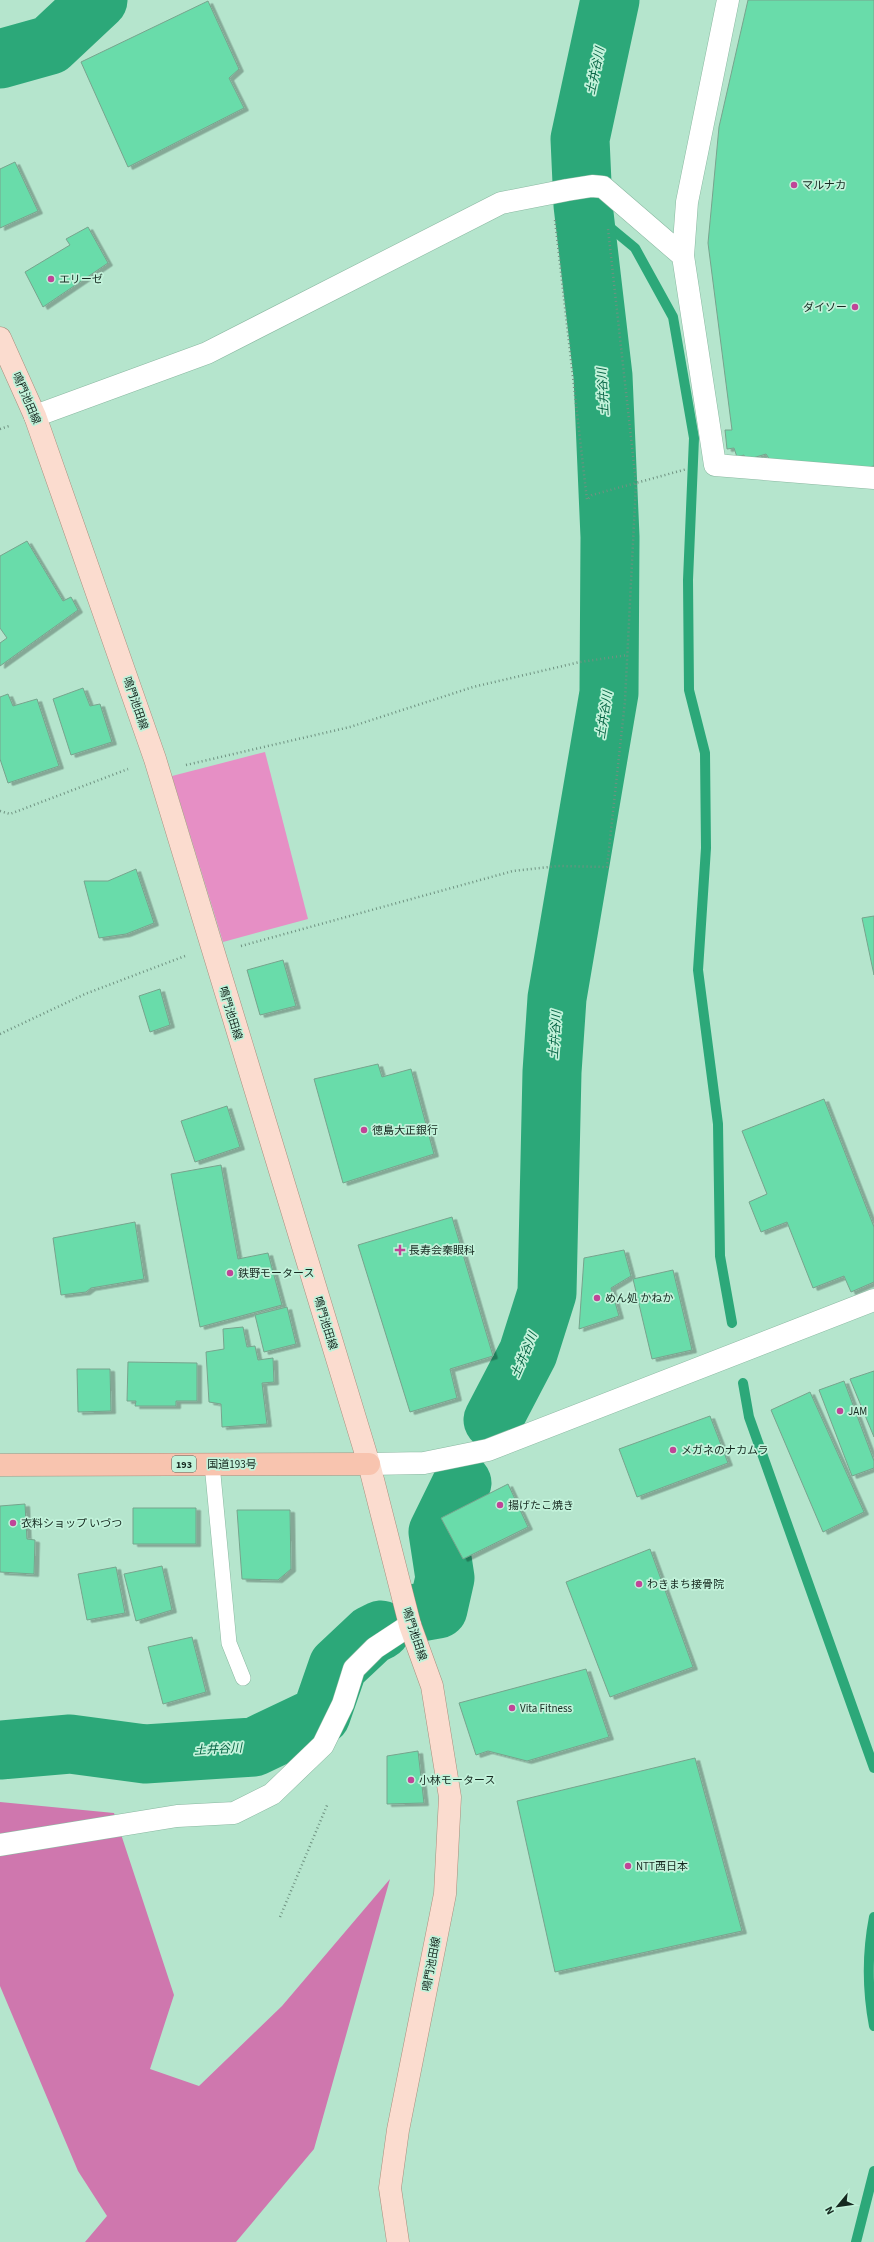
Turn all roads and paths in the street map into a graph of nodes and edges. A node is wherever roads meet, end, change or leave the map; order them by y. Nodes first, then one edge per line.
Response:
1 (728, 0) edge
2 (559, 191) junction
3 (611, 246) dead end
4 (683, 256) junction
5 (0, 338) edge
6 (35, 416) junction
7 (682, 470) dead end
8 (874, 478) edge
9 (636, 483) junction
10 (627, 655) junction
11 (157, 765) junction
12 (0, 812) edge
13 (212, 950) junction
14 (0, 1034) edge
15 (874, 1300) edge
16 (212, 1464) junction
17 (369, 1464) junction
18 (0, 1465) edge
19 (410, 1625) junction
20 (243, 1678) dead end
21 (328, 1803) dead end
22 (0, 1845) edge
23 (280, 1917) dead end
24 (398, 2242) edge

1 - 4 street
2 - 4 street
2 - 6 street
2 - 9 path
3 - 9 path
4 - 8 street
5 - 6 main road, 鳴門池田線
6 - 11 main road, 鳴門池田線
7 - 9 path
9 - 10 path
10 - 11 path
10 - 13 path
11 - 12 path
11 - 13 main road, 鳴門池田線
13 - 14 path
13 - 17 main road, 鳴門池田線
15 - 17 street
16 - 17 highway, 国道193号 / 193
16 - 18 highway, 国道193号 / 193
16 - 20 lane
17 - 19 main road, 鳴門池田線
19 - 22 street
19 - 24 main road, 鳴門池田線
21 - 23 path

